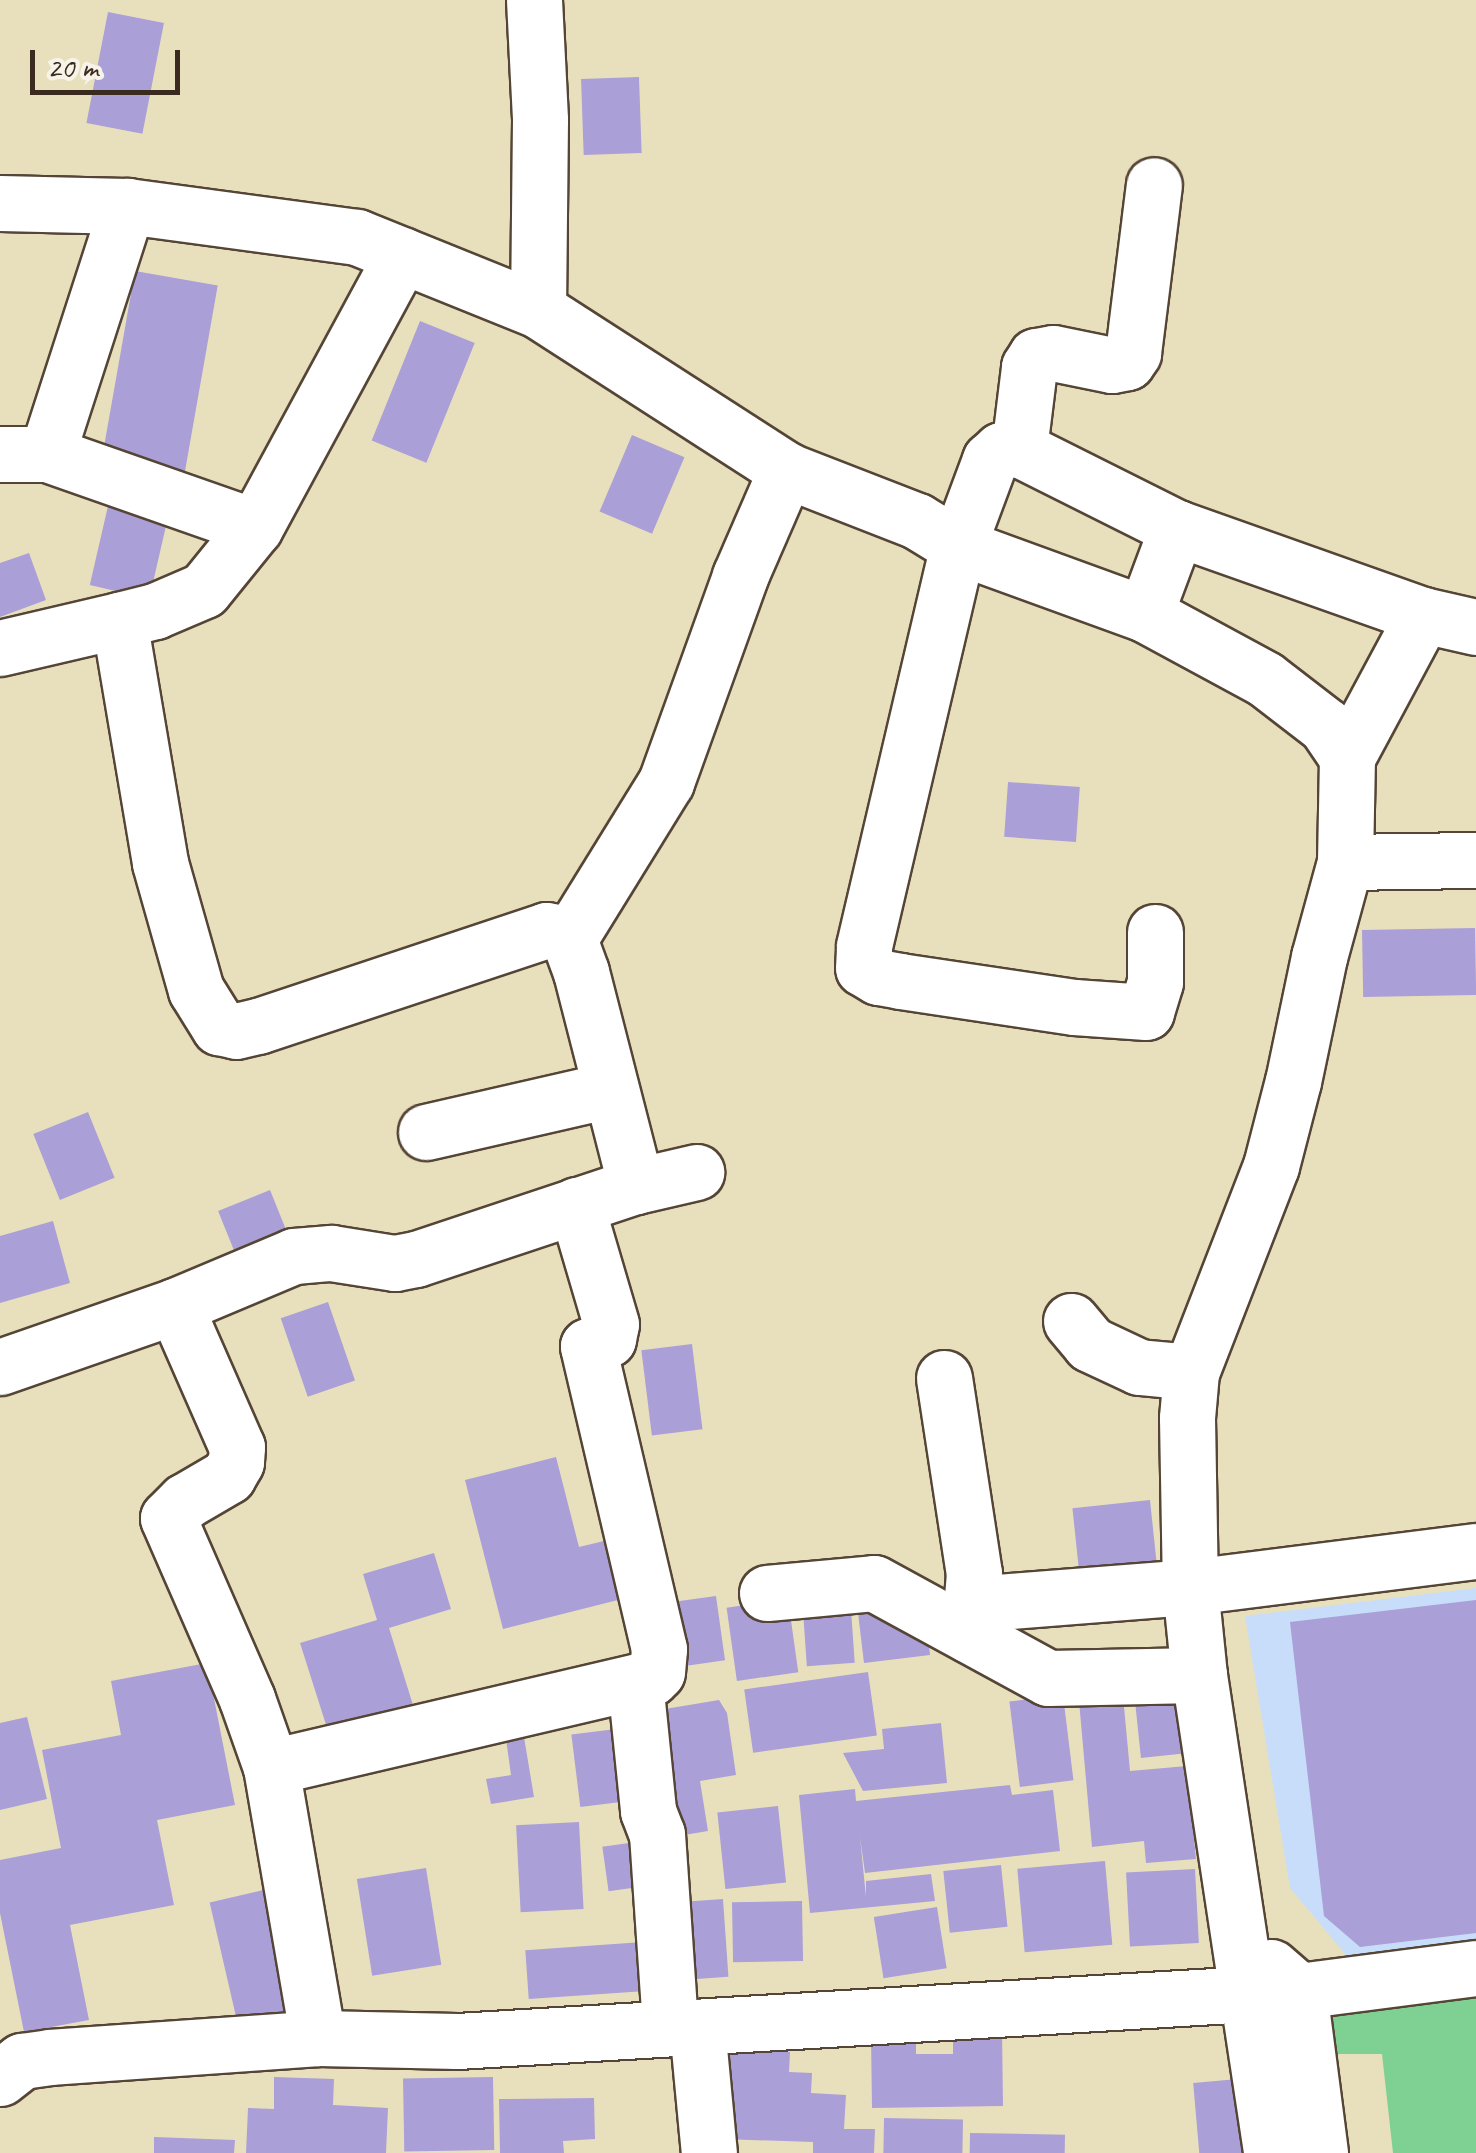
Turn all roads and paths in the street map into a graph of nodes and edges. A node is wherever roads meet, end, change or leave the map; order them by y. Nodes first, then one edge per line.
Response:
1 (534, 0) edge
2 (1154, 185) dead end
3 (0, 203) edge
4 (127, 206) junction
5 (402, 256) junction
6 (538, 310) junction
7 (23, 454) edge
8 (1004, 454) junction
9 (786, 470) junction
10 (255, 527) junction
11 (960, 540) junction
12 (1161, 573) junction
13 (119, 620) junction
14 (1476, 627) edge
15 (1415, 634) junction
16 (0, 648) edge
17 (1347, 758) junction
18 (1476, 860) edge
19 (1345, 862) junction
20 (1156, 932) dead end
21 (569, 939) junction
22 (610, 1090) junction
23 (426, 1132) dead end
24 (696, 1172) dead end
25 (636, 1186) junction
26 (576, 1205) junction
27 (175, 1306) junction
28 (1072, 1321) dead end
29 (0, 1368) edge
30 (1191, 1372) junction
31 (944, 1378) dead end
32 (1476, 1551) edge
33 (1190, 1587) junction
34 (767, 1593) dead end
35 (970, 1619) junction
36 (1199, 1675) junction
37 (635, 1682) junction
38 (271, 1767) junction
39 (1476, 1968) edge
40 (1263, 1975) junction
41 (684, 2027) junction
42 (318, 2038) junction
43 (0, 2078) edge
44 (709, 2153) edge
45 (1271, 2153) edge
46 (1320, 2153) edge

1 - 6 street
2 - 8 street
3 - 4 street
4 - 5 street
4 - 7 street
5 - 6 street
5 - 10 street
6 - 9 street
7 - 10 street
8 - 11 street
8 - 12 street
9 - 11 street
9 - 21 street
10 - 13 street
11 - 12 street
11 - 20 street
12 - 15 street
12 - 17 street
13 - 16 street
13 - 21 street
14 - 15 street
15 - 17 street
17 - 19 street
18 - 19 street
19 - 30 street
21 - 22 street
22 - 23 street
22 - 25 street
24 - 25 street
25 - 26 street
26 - 27 street
26 - 37 street
27 - 29 street
27 - 38 street
28 - 30 street
30 - 33 street
31 - 35 street
32 - 33 street
33 - 35 street
33 - 36 street
34 - 35 street
35 - 36 street
36 - 40 street
37 - 38 street
37 - 41 street
38 - 42 street
39 - 40 street
40 - 41 street
40 - 45 street
40 - 46 street
41 - 42 street
41 - 44 street
42 - 43 street

